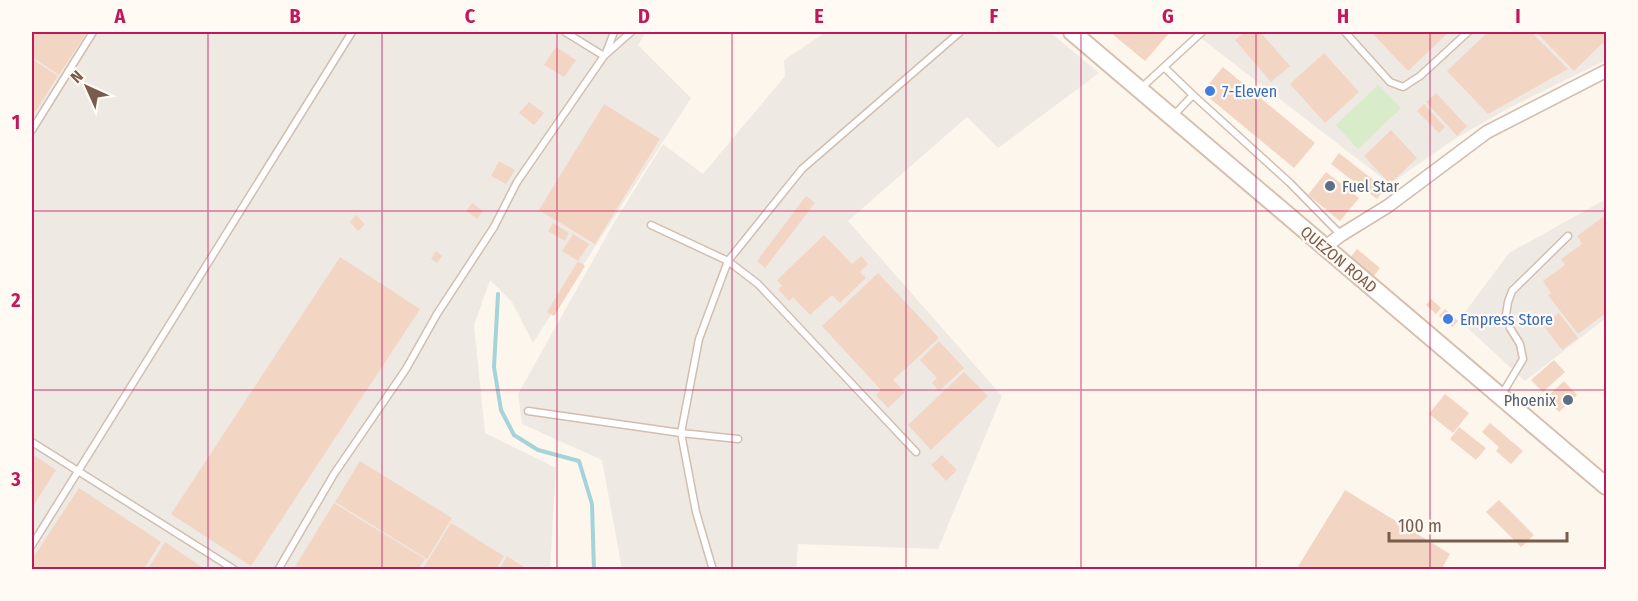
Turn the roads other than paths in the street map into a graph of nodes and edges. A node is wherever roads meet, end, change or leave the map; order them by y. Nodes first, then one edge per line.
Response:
1 (93, 32) edge
2 (352, 32) edge
3 (565, 32) edge
4 (614, 32) edge
5 (631, 32) edge
6 (960, 32) edge
7 (1072, 32) edge
8 (1202, 32) edge
9 (1345, 32) edge
10 (1467, 32) edge
11 (604, 56) junction
12 (1164, 67) junction
13 (1606, 71) edge
14 (1139, 90) junction
15 (1193, 95) junction
16 (1172, 118) junction
17 (32, 130) edge
18 (651, 225) dead end
19 (1341, 235) junction
20 (1568, 236) dead end
21 (1325, 247) junction
22 (728, 261) junction
23 (1500, 397) junction
24 (528, 411) dead end
25 (681, 433) junction
26 (738, 440) dead end
27 (32, 442) edge
28 (916, 452) dead end
29 (78, 472) junction
30 (1606, 486) edge
31 (32, 545) edge
32 (235, 570) edge
33 (278, 570) edge
34 (712, 570) edge

1 - 17 lane
2 - 29 lane
3 - 11 lane
4 - 11 lane
5 - 11 lane
6 - 22 lane
7 - 14 main road, QUEZON ROAD
8 - 12 lane
9 - 10 lane
11 - 33 lane
12 - 14 lane
12 - 15 lane
13 - 19 street
14 - 16 main road, QUEZON ROAD
15 - 16 lane
15 - 19 lane
16 - 21 main road, QUEZON ROAD
18 - 22 lane
19 - 21 street
20 - 23 lane
21 - 23 main road, QUEZON ROAD
22 - 25 lane
22 - 28 lane
23 - 30 main road, QUEZON ROAD
24 - 25 lane
25 - 26 lane
25 - 34 lane
27 - 29 lane
29 - 31 lane
29 - 32 lane

